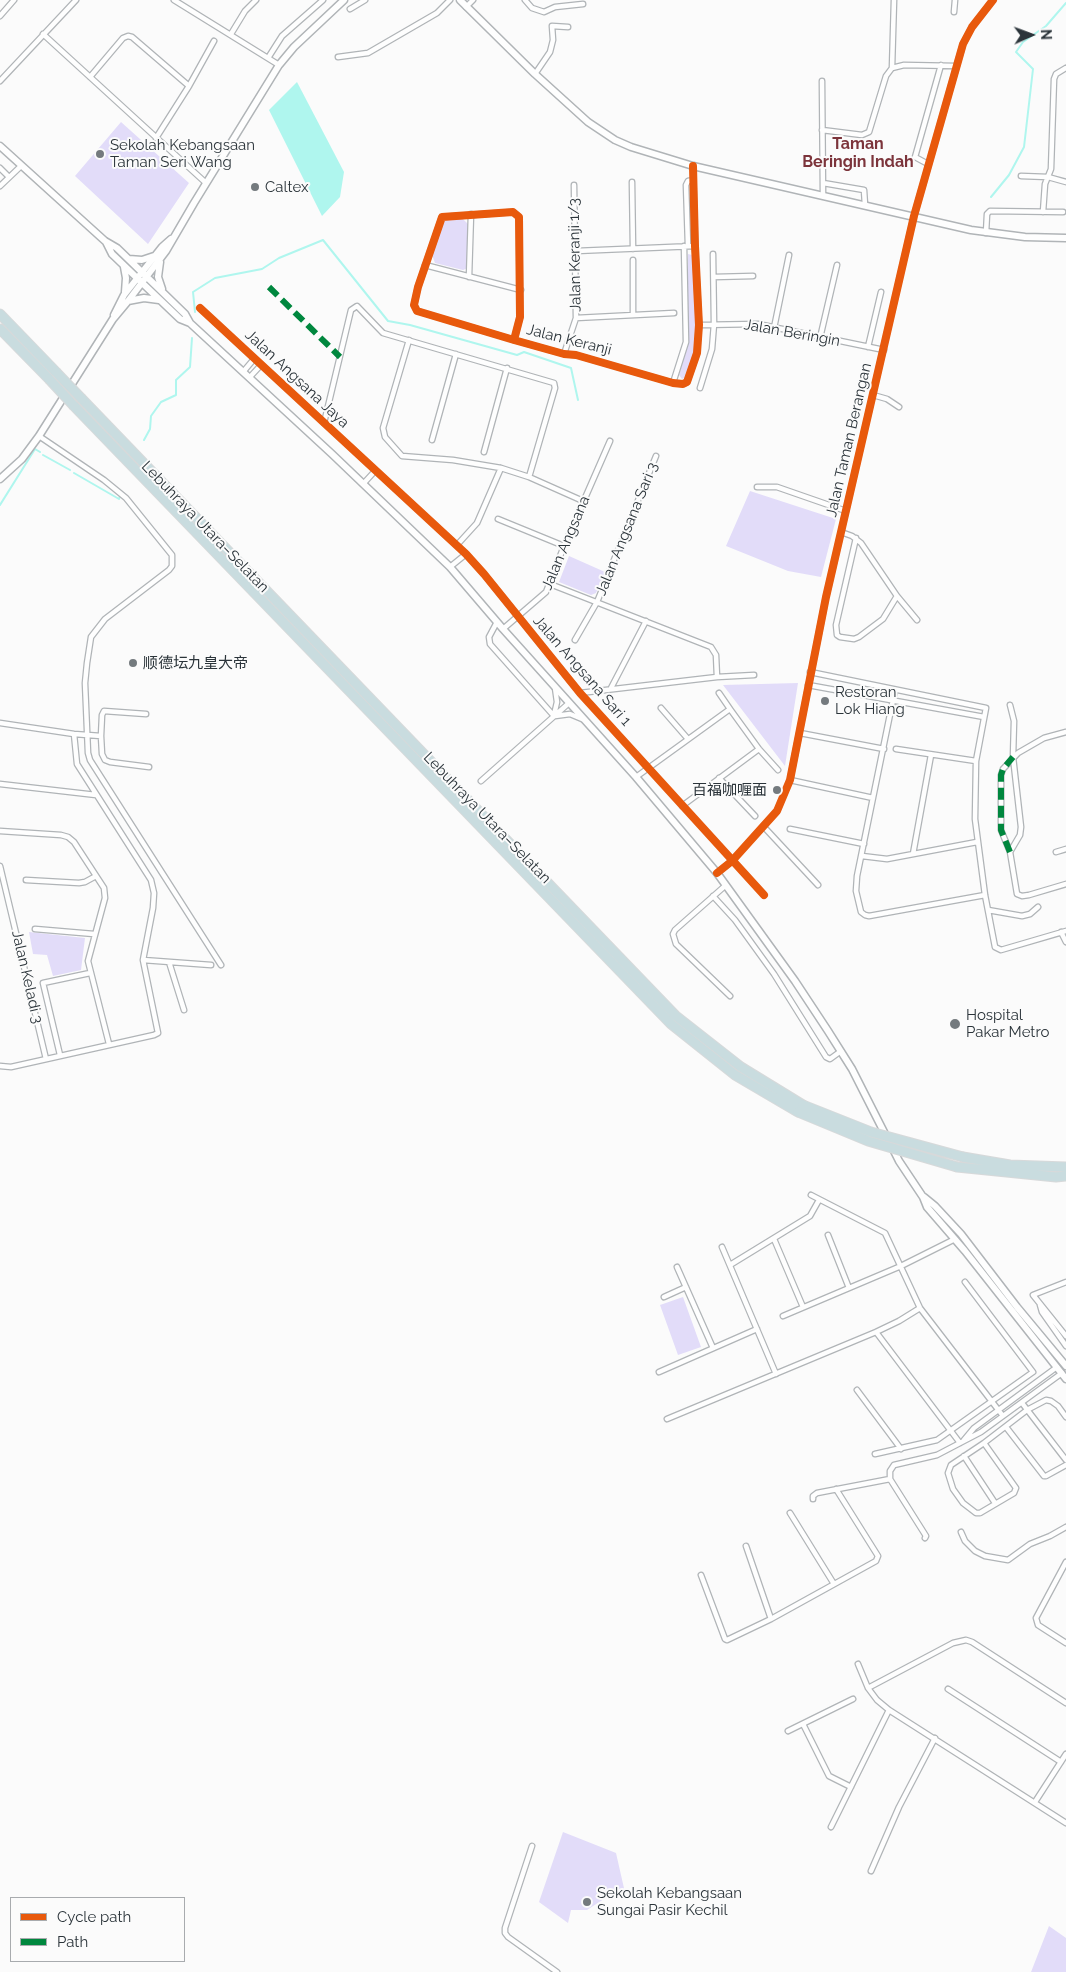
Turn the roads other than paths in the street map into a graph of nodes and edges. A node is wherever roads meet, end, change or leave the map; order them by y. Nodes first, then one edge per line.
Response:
1 (14, 0) edge
2 (76, 0) edge
3 (174, 0) edge
4 (256, 0) edge
5 (322, 0) edge
6 (344, 0) edge
7 (365, 0) edge
8 (460, 0) edge
9 (473, 0) edge
10 (525, 0) edge
11 (894, 0) edge
12 (955, 0) edge
13 (993, 0) edge
14 (441, 1) edge
15 (449, 2) edge
16 (583, 4) dead end
17 (466, 7) junction
18 (350, 9) dead end
19 (954, 12) dead end
20 (0, 16) edge
21 (568, 26) dead end
22 (43, 34) junction
23 (231, 34) junction
24 (214, 41) dead end
25 (338, 57) dead end
26 (268, 58) junction
27 (279, 65) junction
28 (941, 65) junction
29 (956, 66) junction
30 (892, 68) junction
31 (1066, 68) edge
32 (535, 74) junction
33 (90, 77) junction
34 (0, 81) edge
35 (822, 81) dead end
36 (188, 86) junction
37 (822, 130) junction
38 (156, 138) junction
39 (0, 146) edge
40 (928, 164) junction
41 (21, 166) junction
42 (693, 166) junction
43 (0, 168) edge
44 (1021, 176) dead end
45 (9, 177) junction
46 (1048, 177) junction
47 (693, 180) junction
48 (632, 182) dead end
49 (1066, 182) edge
50 (206, 183) junction
51 (823, 183) junction
52 (574, 185) dead end
53 (0, 186) edge
54 (823, 196) junction
55 (865, 205) junction
56 (1043, 212) junction
57 (1063, 212) dead end
58 (471, 214) junction
59 (914, 216) junction
60 (986, 233) junction
61 (1066, 238) edge
62 (105, 241) junction
63 (686, 246) junction
64 (695, 246) junction
65 (633, 249) junction
66 (576, 251) junction
67 (713, 254) dead end
68 (789, 255) dead end
69 (158, 257) junction
70 (128, 259) junction
71 (633, 260) dead end
72 (425, 265) junction
73 (837, 265) dead end
74 (124, 266) junction
75 (144, 275) junction
76 (753, 276) dead end
77 (469, 277) junction
78 (714, 277) junction
79 (140, 281) junction
80 (521, 290) junction
81 (881, 292) dead end
82 (124, 295) junction
83 (163, 297) junction
84 (128, 301) junction
85 (200, 308) dead end
86 (674, 313) dead end
87 (0, 314) edge
88 (633, 315) junction
89 (576, 318) junction
90 (113, 319) junction
91 (714, 324) junction
92 (699, 325) junction
93 (774, 328) junction
94 (0, 329) edge
95 (820, 338) junction
96 (409, 340) junction
97 (514, 340) junction
98 (868, 347) junction
99 (884, 350) junction
100 (456, 354) junction
101 (564, 354) junction
102 (254, 359) junction
103 (261, 365) junction
104 (507, 368) junction
105 (243, 372) junction
106 (249, 378) junction
107 (673, 383) junction
108 (700, 388) dead end
109 (872, 395) junction
110 (899, 407) dead end
111 (324, 423) junction
112 (39, 436) junction
113 (432, 440) dead end
114 (610, 441) dead end
115 (484, 452) dead end
116 (656, 456) dead end
117 (501, 468) junction
118 (374, 471) junction
119 (529, 477) junction
120 (0, 479) edge
121 (363, 484) junction
122 (757, 486) dead end
123 (583, 501) junction
124 (846, 511) junction
125 (498, 519) dead end
126 (841, 532) junction
127 (856, 538) junction
128 (457, 545) junction
129 (564, 546) junction
130 (466, 554) junction
131 (450, 567) junction
132 (550, 584) junction
133 (897, 596) junction
134 (597, 602) junction
135 (518, 618) junction
136 (917, 620) dead end
137 (646, 621) junction
138 (497, 622) junction
139 (503, 629) junction
140 (576, 640) dead end
141 (810, 672) junction
142 (754, 675) dead end
143 (717, 676) junction
144 (808, 685) junction
145 (555, 688) junction
146 (611, 688) junction
147 (895, 690) junction
148 (580, 693) junction
149 (719, 693) dead end
150 (893, 700) junction
151 (569, 703) junction
152 (1010, 705) dead end
153 (661, 708) dead end
154 (730, 709) junction
155 (146, 714) dead end
156 (554, 716) junction
157 (984, 716) junction
158 (584, 719) junction
159 (0, 723) edge
160 (1066, 732) edge
161 (800, 733) junction
162 (74, 734) junction
163 (87, 735) junction
164 (101, 736) junction
165 (688, 739) junction
166 (759, 749) junction
167 (884, 749) junction
168 (896, 749) dead end
169 (931, 755) junction
170 (1013, 757) junction
171 (976, 761) junction
172 (149, 767) dead end
173 (648, 768) junction
174 (778, 770) dead end
175 (636, 777) junction
176 (719, 778) junction
177 (790, 780) junction
178 (481, 781) dead end
179 (0, 784) edge
180 (96, 795) junction
181 (873, 798) junction
182 (682, 806) junction
183 (755, 816) dead end
184 (764, 826) junction
185 (790, 829) dead end
186 (0, 832) edge
187 (977, 842) junction
188 (864, 844) junction
189 (1066, 849) edge
190 (1010, 852) junction
191 (1056, 852) dead end
192 (913, 854) junction
193 (862, 856) junction
194 (732, 860) junction
195 (0, 866) edge
196 (717, 873) junction
197 (96, 876) junction
198 (26, 880) dead end
199 (1066, 884) edge
200 (726, 885) junction
201 (818, 885) dead end
202 (764, 895) dead end
203 (985, 895) junction
204 (713, 896) junction
205 (1038, 907) dead end
206 (988, 910) junction
207 (35, 929) dead end
208 (1064, 932) edge
209 (94, 934) junction
210 (1066, 942) edge
211 (143, 960) junction
212 (169, 962) junction
213 (211, 965) dead end
214 (221, 965) dead end
215 (90, 973) junction
216 (730, 996) dead end
217 (184, 1010) dead end
218 (109, 1044) junction
219 (841, 1051) junction
220 (60, 1055) junction
221 (46, 1059) junction
222 (0, 1066) edge
223 (801, 1108) junction
224 (1066, 1167) edge
225 (1066, 1176) edge
226 (811, 1196) dead end
227 (923, 1197) junction
228 (819, 1200) junction
229 (828, 1235) dead end
230 (774, 1239) junction
231 (955, 1239) junction
232 (722, 1247) dead end
233 (730, 1265) junction
234 (901, 1266) junction
235 (677, 1267) dead end
236 (965, 1282) dead end
237 (1066, 1282) edge
238 (686, 1287) junction
239 (849, 1288) junction
240 (664, 1297) dead end
241 (1040, 1304) junction
242 (803, 1307) junction
243 (920, 1308) junction
244 (782, 1316) dead end
245 (757, 1329) junction
246 (876, 1332) junction
247 (1066, 1336) edge
248 (1066, 1346) edge
249 (713, 1348) junction
250 (1056, 1367) junction
251 (1065, 1368) edge
252 (659, 1372) dead end
253 (776, 1374) junction
254 (857, 1390) dead end
255 (992, 1402) junction
256 (1022, 1403) junction
257 (998, 1410) junction
258 (1027, 1410) junction
259 (1004, 1416) junction
260 (1066, 1417) edge
261 (667, 1419) dead end
262 (1006, 1426) junction
263 (952, 1430) junction
264 (962, 1442) junction
265 (984, 1443) junction
266 (901, 1449) junction
267 (875, 1454) dead end
268 (964, 1456) junction
269 (1066, 1460) edge
270 (1066, 1465) edge
271 (890, 1479) junction
272 (836, 1489) junction
273 (813, 1500) dead end
274 (996, 1503) junction
275 (790, 1513) dead end
276 (1066, 1527) edge
277 (961, 1532) dead end
278 (925, 1538) dead end
279 (746, 1546) dead end
280 (1066, 1562) edge
281 (701, 1575) dead end
282 (834, 1584) junction
283 (772, 1619) junction
284 (1066, 1643) edge
285 (858, 1664) dead end
286 (868, 1688) junction
287 (948, 1689) dead end
288 (852, 1699) dead end
289 (1066, 1703) edge
290 (889, 1710) junction
291 (803, 1724) junction
292 (788, 1731) dead end
293 (935, 1738) junction
294 (1066, 1754) edge
295 (1061, 1762) junction
296 (851, 1787) junction
297 (1035, 1802) junction
298 (1066, 1823) edge
299 (831, 1827) dead end
300 (532, 1846) dead end
301 (871, 1871) dead end
302 (557, 1972) edge

1 - 20 street
2 - 22 street
3 - 23 street
4 - 23 street
5 - 26 street
6 - 27 main road
7 - 18 street
8 - 17 main road
9 - 17 street
10 - 16 street
11 - 30 street
12 - 19 street
13 - 29 street, Jalan Taman Berangan
14 - 15 street
15 - 25 street
17 - 32 main road
21 - 32 street
22 - 33 street
22 - 34 street
23 - 26 street
24 - 36 street
26 - 27 street
27 - 50 main road
28 - 29 street
28 - 30 street
28 - 40 street
29 - 40 street, Jalan Taman Berangan
30 - 37 street
31 - 46 street
32 - 42 main road
33 - 36 street
33 - 38 street
35 - 37 street
36 - 38 street
37 - 51 street
38 - 50 street
39 - 41 main road
40 - 59 street, Jalan Taman Berangan
41 - 45 street
41 - 62 main road
42 - 47 street
42 - 54 main road
43 - 45 street
44 - 46 street
45 - 53 street
46 - 49 street
46 - 56 street
47 - 63 street
47 - 64 street
48 - 65 street
50 - 69 main road
51 - 54 street
51 - 55 street
52 - 66 street, Jalan Keranji 1/3
54 - 55 main road
55 - 59 main road
56 - 57 street
56 - 60 street
58 - 72 street
58 - 77 street
58 - 80 street
59 - 60 main road
59 - 99 street, Jalan Taman Berangan
60 - 61 main road
62 - 70 main road
62 - 74 main road
63 - 64 street
63 - 65 street
63 - 107 street
64 - 92 street
65 - 66 street
66 - 89 street, Jalan Keranji 1/3
67 - 78 street
68 - 93 street
69 - 70 main road
69 - 75 main road
69 - 83 main road
70 - 75 main road
71 - 88 street
72 - 77 street
72 - 97 street, Jalan Keranji
73 - 95 street
74 - 79 main road
74 - 82 main road
75 - 79 main road
75 - 83 main road
76 - 78 street
77 - 80 street
78 - 91 street
79 - 82 main road
79 - 83 main road
79 - 84 main road
80 - 97 street
81 - 98 street
82 - 90 main road
83 - 84 main road
83 - 105 main road
84 - 90 main road
85 - 102 street, Jalan Angsana Jaya
86 - 88 street
87 - 223 highway, Lebuhraya Utara–Selatan, bridge
88 - 89 street
89 - 101 street, Jalan Keranji 1/3
90 - 112 main road
91 - 92 street, Jalan Beringin
91 - 93 street, Jalan Beringin
91 - 108 street
92 - 107 street, Jalan Keranji
93 - 95 street, Jalan Beringin
94 - 223 highway, Lebuhraya Utara–Selatan, bridge
95 - 98 street, Jalan Beringin
96 - 100 street
96 - 111 street
96 - 117 street
97 - 101 street, Jalan Keranji
98 - 99 street, Jalan Beringin
99 - 109 street, Jalan Taman Berangan
100 - 104 street
100 - 113 street
101 - 107 street, Jalan Keranji
102 - 103 street, Jalan Angsana Jaya
102 - 105 street
103 - 106 street
103 - 111 street, Jalan Angsana Jaya
104 - 115 street
104 - 119 street
105 - 106 main road
106 - 121 main road
109 - 110 street
109 - 124 street, Jalan Taman Berangan
111 - 118 street, Jalan Angsana Jaya
112 - 120 main road
112 - 163 street
114 - 123 street, Jalan Angsana
116 - 134 street, Jalan Angsana Sari 3
117 - 119 street
117 - 128 street
118 - 121 street
118 - 128 street, Jalan Angsana Sari 1
119 - 123 street
121 - 131 main road
122 - 124 street
123 - 129 street, Jalan Angsana
124 - 126 street, Jalan Taman Berangan
125 - 129 street
126 - 127 street
126 - 141 street, Jalan Taman Berangan
127 - 133 street
127 - 133 street
128 - 130 street, Jalan Angsana Sari 1
129 - 132 street, Jalan Angsana
130 - 131 street
130 - 135 street, Jalan Angsana Sari 1
131 - 138 main road
132 - 134 street
132 - 135 street, Jalan Angsana
133 - 136 street
134 - 137 street
134 - 140 street, Jalan Angsana Sari 3
135 - 139 street, Jalan Angsana
135 - 148 street, Jalan Angsana Sari 1
137 - 143 street
137 - 146 street
138 - 139 main road
138 - 156 street
139 - 145 main road
141 - 144 street, Jalan Taman Berangan
141 - 147 street
142 - 143 street
143 - 146 street
144 - 150 street
144 - 161 street, Jalan Taman Berangan
145 - 151 main road
145 - 156 street
146 - 148 street
147 - 150 street
147 - 157 street
148 - 173 street, Jalan Angsana Sari 1
149 - 154 street
150 - 157 street
150 - 167 street
151 - 156 street
151 - 158 main road
152 - 170 street
153 - 165 street
154 - 165 street
154 - 166 street
155 - 164 street
156 - 158 street
156 - 178 street
157 - 171 street
158 - 175 main road
159 - 162 street
160 - 170 street
161 - 167 street
161 - 177 street, Jalan Taman Berangan
162 - 163 street
162 - 180 street
163 - 164 street
163 - 214 street
164 - 172 street
165 - 173 street
166 - 174 street
166 - 176 street
167 - 181 street
168 - 169 street
169 - 171 street
169 - 192 street
170 - 190 street
170 - 190 street
171 - 187 street
173 - 175 street
173 - 182 street, Jalan Angsana Sari 1
175 - 196 main road
176 - 182 street
176 - 183 street
177 - 181 street
177 - 184 street, Jalan Taman Berangan
179 - 180 street
180 - 211 street
181 - 188 street
182 - 194 street, Jalan Angsana Sari 1
184 - 194 street, Jalan Taman Berangan
184 - 201 street
185 - 188 street
186 - 197 street
187 - 192 street
187 - 203 street
188 - 193 street
189 - 191 street
190 - 199 street
192 - 193 street
193 - 203 street
194 - 196 street, Jalan Taman Berangan
194 - 202 street, Jalan Angsana Sari 1
195 - 221 street, Jalan Keladi 3
196 - 200 main road
197 - 198 street
197 - 209 street
200 - 204 street
200 - 219 main road
203 - 206 street
204 - 216 street
204 - 219 street
205 - 206 street
206 - 208 street
207 - 209 street
208 - 210 street
209 - 215 street
211 - 212 street
211 - 218 street
212 - 213 street
212 - 217 street
215 - 218 street
215 - 220 street
218 - 220 street
219 - 227 main road
220 - 221 street
221 - 222 street
223 - 224 highway, Lebuhraya Utara–Selatan, bridge
223 - 225 highway, Lebuhraya Utara–Selatan, bridge
226 - 228 street
227 - 231 main road
227 - 251 main road
228 - 230 street
228 - 234 street
229 - 239 street
230 - 233 street
230 - 242 street
231 - 234 street
231 - 250 main road
232 - 233 street
233 - 245 street
234 - 239 street
234 - 243 street
235 - 238 street
236 - 255 street
237 - 241 street
238 - 240 street
238 - 249 street
239 - 242 street
241 - 247 street
241 - 248 street
242 - 244 street
243 - 246 street
243 - 255 street
245 - 249 street
245 - 253 street
246 - 253 street
246 - 263 street
249 - 252 street
250 - 251 main road
250 - 257 street
251 - 256 street
253 - 261 street
254 - 266 street
255 - 257 street
255 - 263 street
256 - 258 street
256 - 259 street
257 - 259 street
257 - 264 street
258 - 260 street
258 - 262 street
258 - 269 street
259 - 264 street
262 - 265 street
262 - 270 street
263 - 264 street
263 - 266 street
264 - 271 street
265 - 268 street
265 - 274 street
266 - 267 street
268 - 274 street
268 - 274 street
271 - 272 street
271 - 278 street
272 - 273 street
272 - 282 street
275 - 282 street
276 - 277 street
279 - 283 street
280 - 284 street
281 - 283 street
282 - 283 street
285 - 286 street
286 - 289 street
286 - 290 street
287 - 295 street
288 - 291 street
290 - 293 street
290 - 296 street
291 - 292 street
291 - 296 street
293 - 297 street
293 - 301 street
294 - 295 street
295 - 297 street
296 - 299 street
297 - 298 street
300 - 302 street

